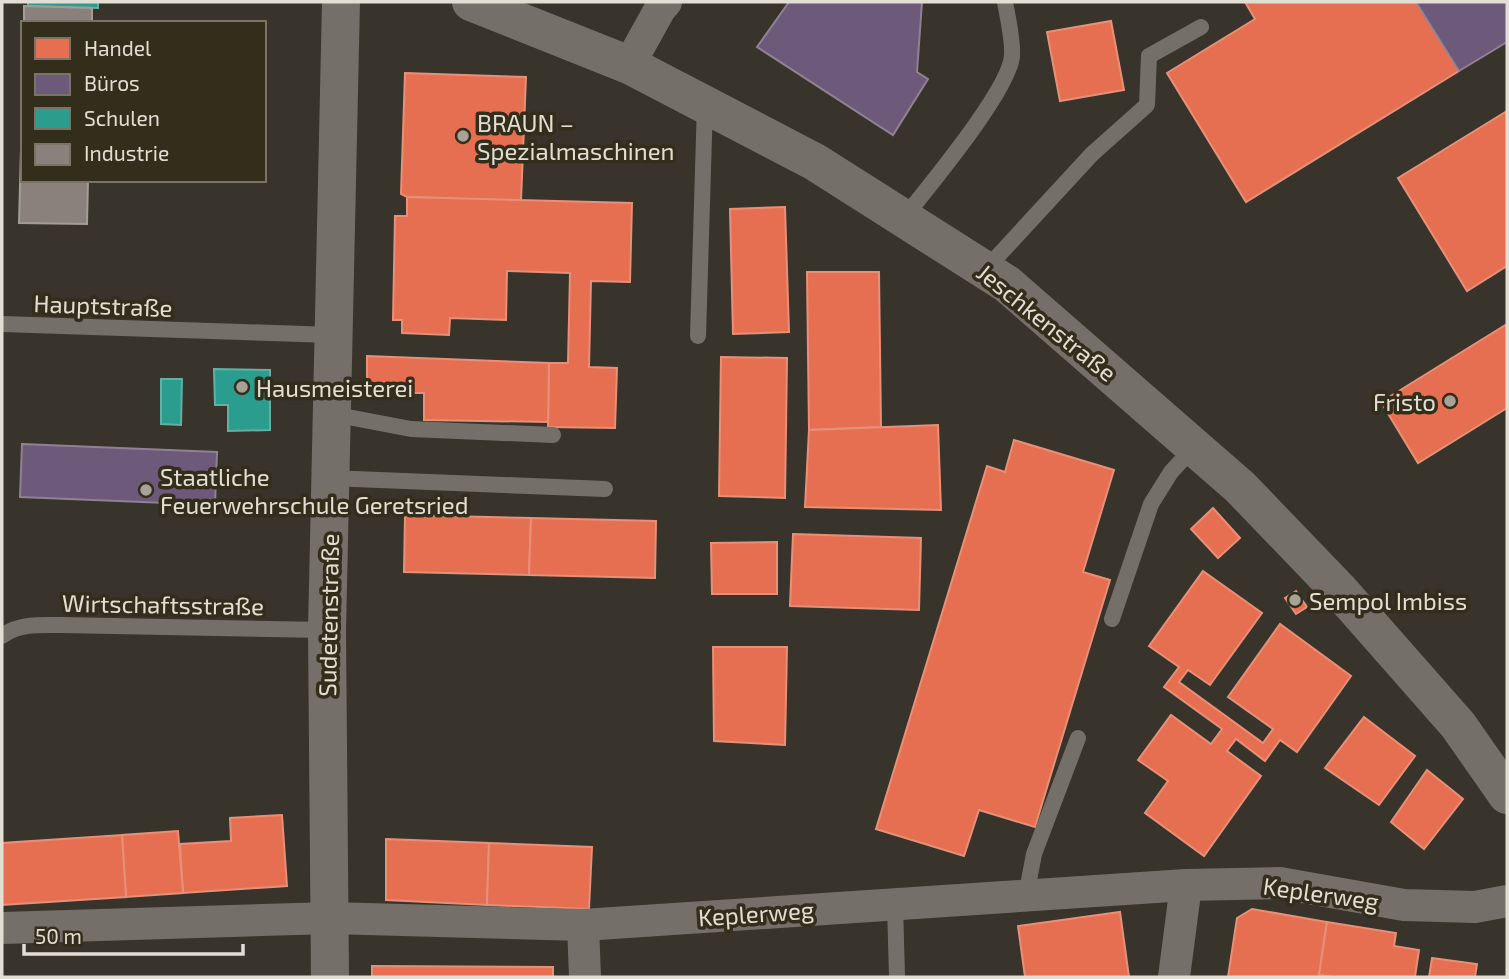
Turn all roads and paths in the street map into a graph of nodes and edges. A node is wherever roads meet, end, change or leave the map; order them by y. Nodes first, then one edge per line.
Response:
1 (341, 2) edge
2 (471, 2) edge
3 (666, 2) edge
4 (1005, 2) edge
5 (1201, 26) dead end
6 (629, 65) junction
7 (705, 104) junction
8 (904, 218) junction
9 (985, 270) junction
10 (2, 324) edge
11 (334, 335) junction
12 (698, 336) dead end
13 (332, 414) junction
14 (553, 435) dead end
15 (1195, 447) junction
16 (330, 478) junction
17 (605, 489) dead end
18 (1112, 619) dead end
19 (327, 630) junction
20 (2, 636) edge
21 (1079, 738) dead end
22 (1507, 795) edge
23 (1186, 885) junction
24 (1026, 895) junction
25 (1507, 901) edge
26 (895, 904) junction
27 (330, 918) junction
28 (583, 925) junction
29 (2, 929) edge
30 (330, 977) edge
31 (585, 977) edge
32 (897, 977) edge
33 (1174, 977) edge

1 - 11 street, Sudetenstraße
2 - 6 street, Jeschkenstraße
3 - 6 street
4 - 8 lane
5 - 9 lane
6 - 7 street, Jeschkenstraße
7 - 8 street, Jeschkenstraße
7 - 12 lane
8 - 9 street, Jeschkenstraße
9 - 15 street, Jeschkenstraße
10 - 11 lane, Hauptstraße
11 - 13 street, Sudetenstraße
13 - 14 lane
13 - 16 street, Sudetenstraße
15 - 18 lane
15 - 22 street, Jeschkenstraße
16 - 17 lane
16 - 19 street, Sudetenstraße
19 - 20 lane, Wirtschaftsstraße
19 - 27 street, Sudetenstraße
21 - 24 lane
23 - 24 street, Keplerweg
23 - 25 street, Keplerweg
23 - 33 street
24 - 26 street, Keplerweg
26 - 28 street, Keplerweg
26 - 32 lane
27 - 28 street, Keplerweg
27 - 29 street, Keplerweg
27 - 30 street, Sudetenstraße
28 - 31 street

